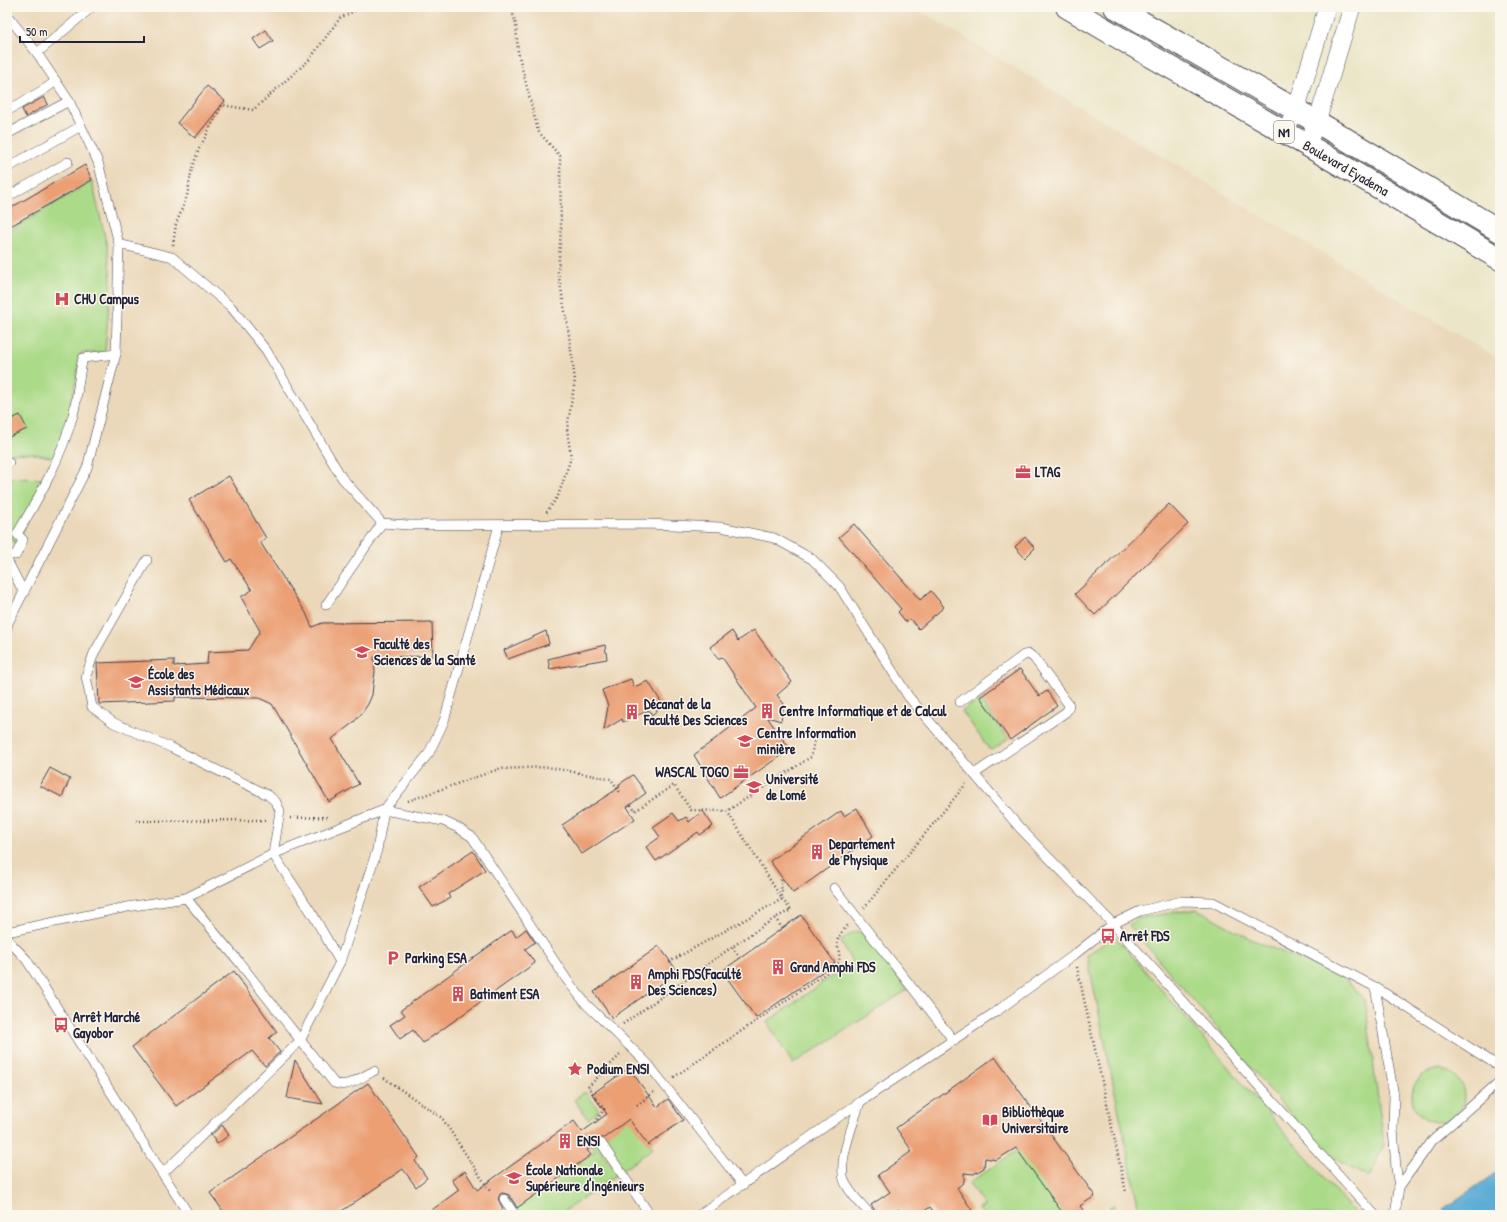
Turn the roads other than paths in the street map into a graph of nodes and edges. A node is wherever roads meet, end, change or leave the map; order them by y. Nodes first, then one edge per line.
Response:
1 (92, 7) edge
2 (1067, 7) edge
3 (1115, 7) edge
4 (1327, 7) edge
5 (1352, 7) edge
6 (7, 15) edge
7 (37, 53) junction
8 (56, 81) junction
9 (69, 102) junction
10 (1296, 110) junction
11 (7, 111) edge
12 (1317, 122) junction
13 (81, 126) junction
14 (1285, 132) junction
15 (7, 134) edge
16 (1307, 145) junction
17 (68, 162) dead end
18 (7, 168) edge
19 (7, 198) edge
20 (1500, 231) edge
21 (119, 244) junction
22 (1500, 258) edge
23 (116, 354) junction
24 (382, 523) junction
25 (499, 525) junction
26 (10, 557) edge
27 (147, 560) dead end
28 (24, 593) junction
29 (326, 605) dead end
30 (7, 629) edge
31 (960, 702) dead end
32 (974, 774) junction
33 (384, 810) junction
34 (273, 854) junction
35 (834, 888) dead end
36 (186, 898) junction
37 (1113, 924) junction
38 (7, 932) edge
39 (7, 939) edge
40 (340, 962) junction
41 (1375, 987) junction
42 (300, 1041) junction
43 (954, 1041) junction
44 (1500, 1067) edge
45 (374, 1071) road end
46 (1500, 1081) edge
47 (860, 1102) junction
48 (600, 1143) dead end
49 (162, 1174) junction
50 (743, 1185) junction
51 (1400, 1188) junction
52 (504, 1199) dead end
53 (189, 1215) edge
54 (515, 1215) edge
55 (650, 1215) edge
56 (699, 1215) edge
57 (871, 1215) edge
58 (1376, 1215) edge
59 (1395, 1215) edge

1 - 7 lane
2 - 14 highway, Boulevard Eyadema / N1
3 - 10 highway, Boulevard Eyadema / N1
4 - 10 street
5 - 12 street
6 - 7 lane
7 - 8 lane
8 - 9 lane
8 - 11 lane
9 - 13 lane
9 - 15 lane
10 - 12 highway, Boulevard Eyadema / N1
10 - 14 street
12 - 16 street
12 - 20 highway, N1
13 - 18 lane
13 - 21 lane
14 - 16 highway, Boulevard Eyadema / N1
16 - 22 highway, Boulevard Eyadema / N1
17 - 19 lane
21 - 23 lane
21 - 24 lane
23 - 26 lane
23 - 28 lane
24 - 25 lane
24 - 29 lane
25 - 32 lane
25 - 33 lane
26 - 28 lane
27 - 34 lane
28 - 30 lane
31 - 32 lane
32 - 37 lane
33 - 34 lane
33 - 40 lane
33 - 50 lane
34 - 36 lane
34 - 40 lane
35 - 43 lane
36 - 38 lane
36 - 42 lane
37 - 41 lane
37 - 43 lane
37 - 58 lane
39 - 49 lane
40 - 42 lane
41 - 44 lane
41 - 51 lane
42 - 45 lane
42 - 49 lane
43 - 47 lane
46 - 51 lane
47 - 50 lane
47 - 57 lane
48 - 55 lane
49 - 53 lane
50 - 56 lane
51 - 59 lane
52 - 54 lane

